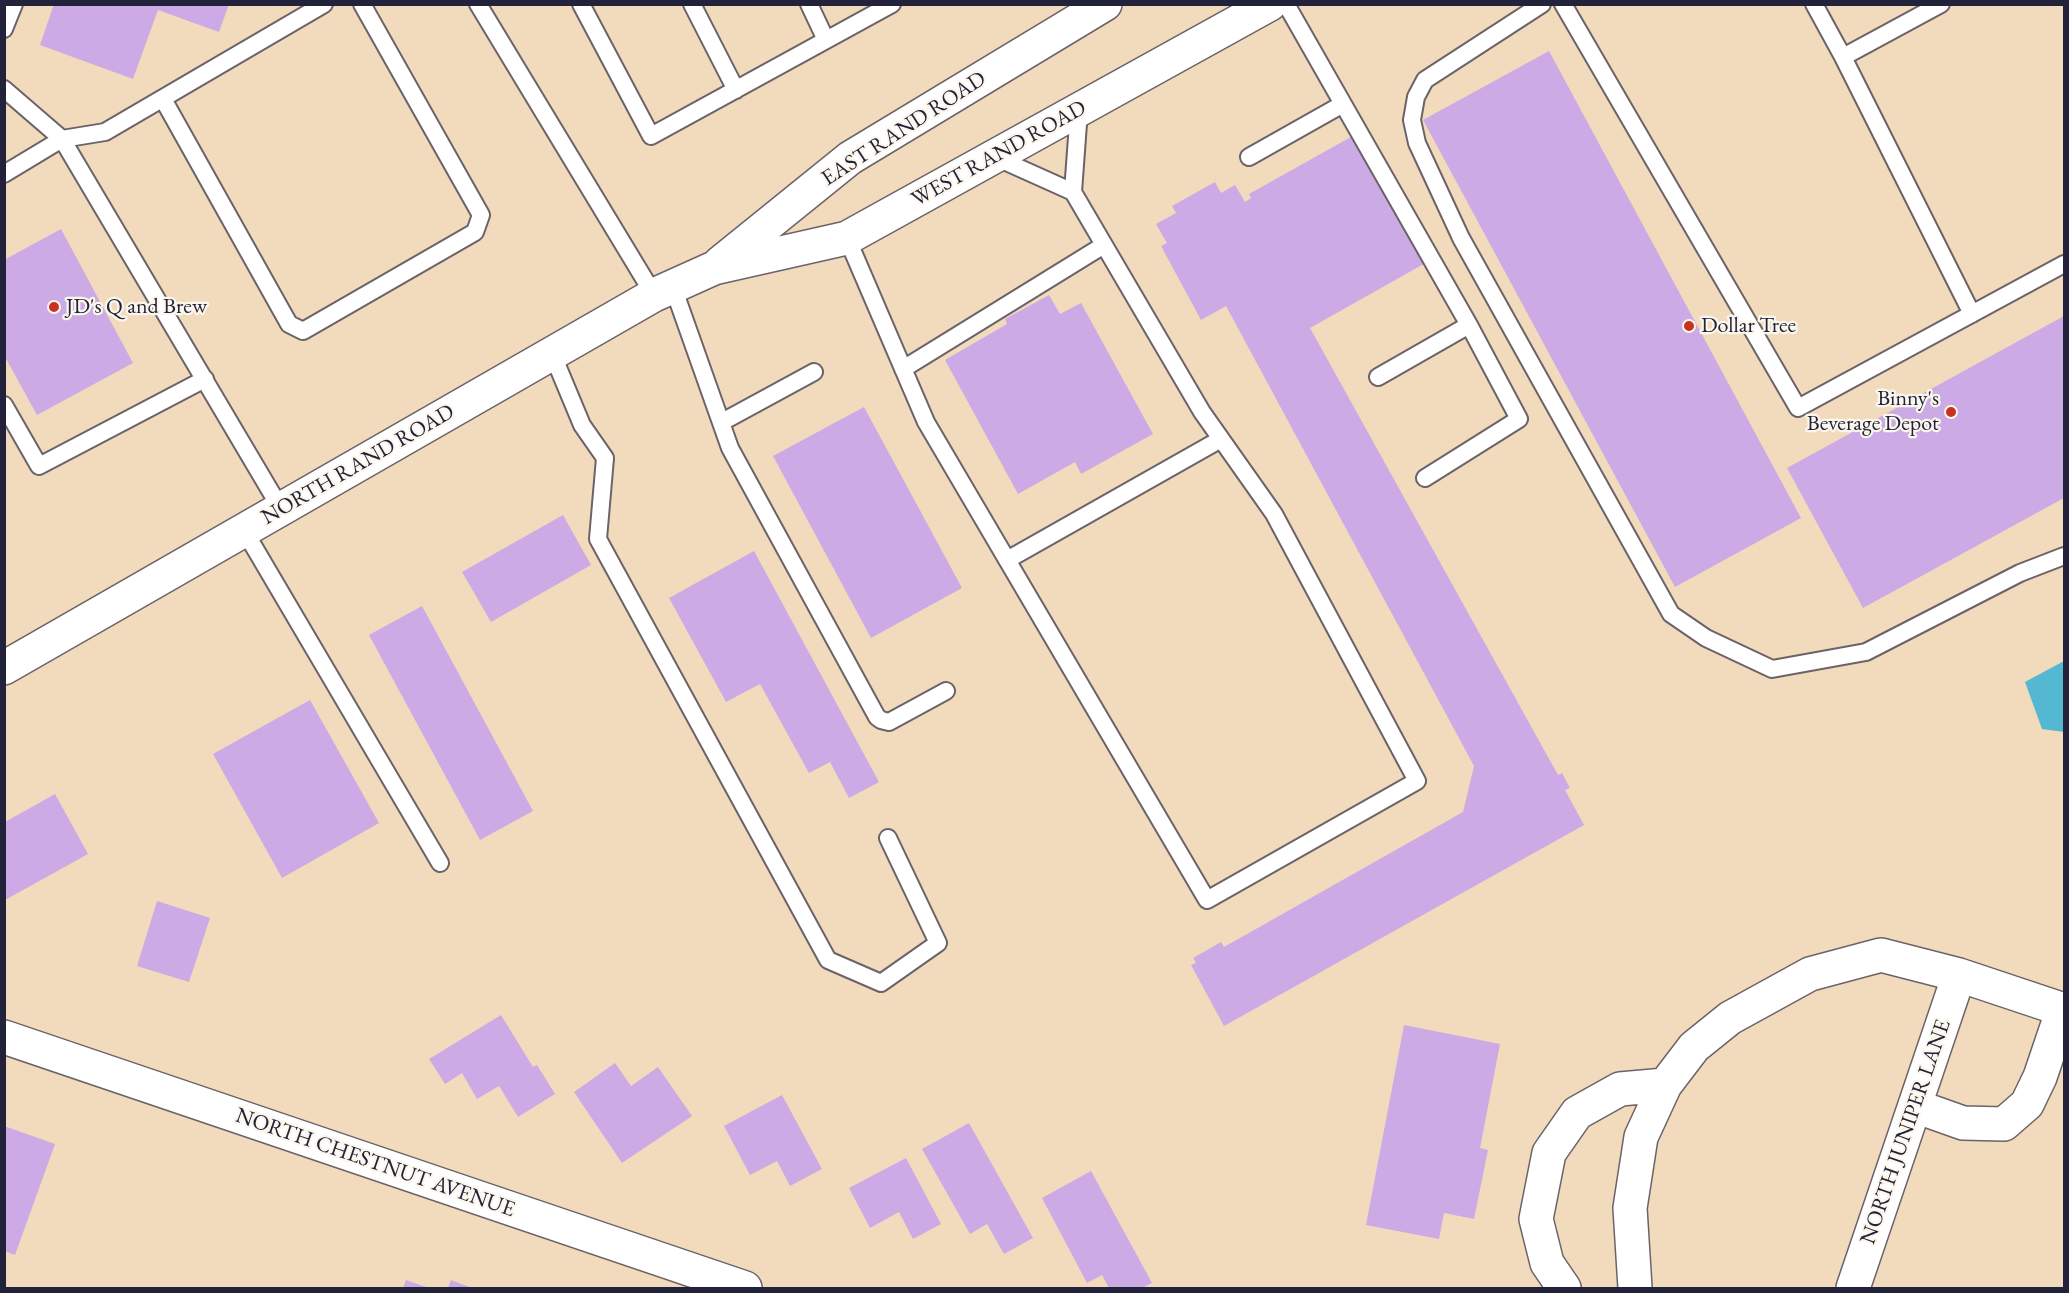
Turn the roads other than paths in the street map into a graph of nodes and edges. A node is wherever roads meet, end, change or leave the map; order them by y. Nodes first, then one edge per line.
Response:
1 (14, 4) edge
2 (324, 4) edge
3 (362, 4) edge
4 (478, 4) edge
5 (581, 4) edge
6 (692, 4) edge
7 (809, 4) edge
8 (892, 4) edge
9 (1105, 4) edge
10 (1270, 4) edge
11 (1286, 4) edge
12 (1542, 4) edge
13 (1563, 4) edge
14 (1814, 4) edge
15 (1941, 4) edge
16 (4, 29) edge
17 (826, 40) junction
18 (1843, 57) junction
19 (4, 89) edge
20 (736, 90) junction
21 (163, 99) junction
22 (1343, 104) junction
23 (1079, 110) junction
24 (62, 139) junction
25 (994, 157) junction
26 (1249, 157) dead end
27 (4, 174) edge
28 (1073, 192) junction
29 (847, 238) junction
30 (1104, 245) junction
31 (2064, 264) edge
32 (714, 268) junction
33 (663, 291) junction
34 (1972, 314) junction
35 (1469, 325) junction
36 (552, 353) junction
37 (903, 369) junction
38 (814, 372) dead end
39 (1378, 377) dead end
40 (205, 379) junction
41 (4, 405) edge
42 (722, 422) junction
43 (1221, 439) junction
44 (1425, 478) dead end
45 (281, 508) junction
46 (244, 530) junction
47 (2064, 556) edge
48 (1007, 560) junction
49 (4, 668) edge
50 (946, 691) dead end
51 (888, 838) dead end
52 (440, 863) dead end
53 (1959, 975) junction
54 (2064, 1010) edge
55 (4, 1037) edge
56 (1665, 1084) junction
57 (1915, 1106) junction
58 (726, 1285) edge
59 (1564, 1288) edge
60 (1635, 1288) edge
61 (1853, 1288) edge

1 - 16 lane
2 - 21 lane
3 - 21 lane
4 - 33 lane
5 - 20 lane
6 - 20 lane
7 - 17 lane
8 - 17 lane
9 - 32 street, EAST RAND ROAD
10 - 23 street, WEST RAND ROAD
11 - 22 lane
12 - 47 lane
13 - 34 lane
14 - 18 lane
15 - 18 lane
17 - 20 lane
18 - 34 lane
19 - 24 lane
21 - 24 lane
22 - 26 lane
22 - 35 lane
23 - 25 street, WEST RAND ROAD
23 - 28 lane
24 - 27 lane
24 - 40 lane
25 - 28 lane
25 - 29 street, WEST RAND ROAD
28 - 30 lane
29 - 32 street, WEST RAND ROAD
29 - 37 lane
30 - 37 lane
30 - 43 lane
31 - 34 lane
32 - 33 street, NORTH RAND ROAD
33 - 36 street, NORTH RAND ROAD
33 - 42 lane
35 - 39 lane
35 - 44 lane
36 - 45 street, NORTH RAND ROAD
36 - 51 lane
37 - 48 lane
38 - 42 lane
40 - 41 lane
40 - 45 lane
42 - 50 lane
43 - 48 lane
43 - 48 lane
45 - 46 street, NORTH RAND ROAD
46 - 49 street, NORTH RAND ROAD
46 - 52 lane
53 - 54 street
53 - 56 street
53 - 57 street, NORTH JUNIPER LANE
54 - 57 street
55 - 58 street, NORTH CHESTNUT AVENUE
56 - 59 street
56 - 60 street
57 - 61 street, NORTH JUNIPER LANE

